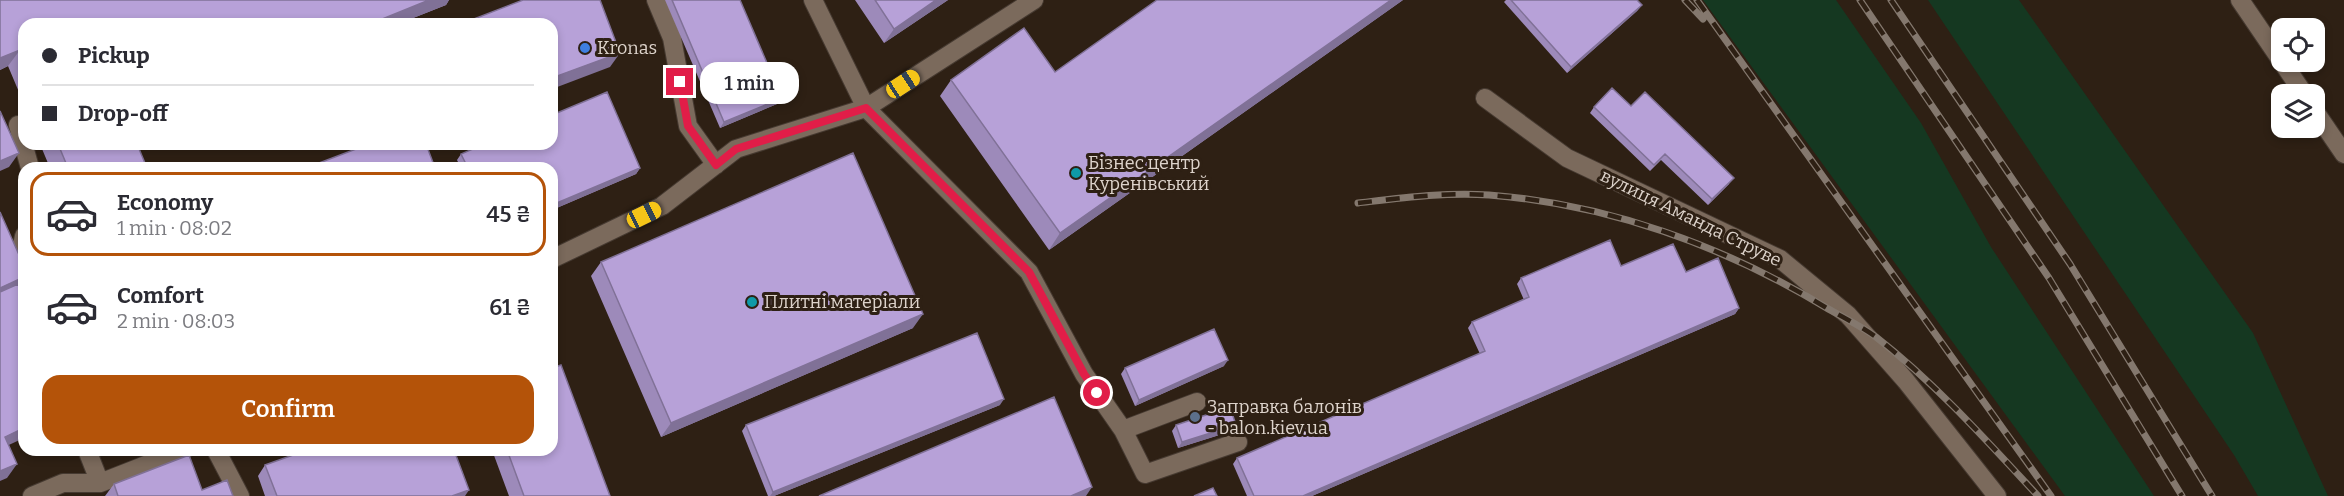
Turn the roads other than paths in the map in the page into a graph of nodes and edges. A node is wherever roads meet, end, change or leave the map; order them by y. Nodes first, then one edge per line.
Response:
1 (656, 0) edge
2 (813, 0) edge
3 (1034, 0) edge
4 (2240, 0) edge
5 (2297, 84) edge
6 (1485, 98) dead end
7 (866, 108) junction
8 (2325, 126) edge
9 (2344, 154) edge
10 (716, 165) junction
11 (558, 256) edge
12 (1197, 402) dead end
13 (1124, 430) junction
14 (1238, 442) dead end
15 (89, 456) edge
16 (169, 456) edge
17 (219, 456) edge
18 (100, 483) junction
19 (66, 490) edge
20 (32, 496) edge
21 (240, 496) edge
22 (1997, 496) edge

1 - 10 street
2 - 7 street
3 - 7 street
4 - 5 street
6 - 22 street, вулиця Аманда Струве
7 - 10 street
7 - 13 street
8 - 9 street
10 - 11 street
12 - 13 street
13 - 14 street
15 - 18 street
16 - 18 street
17 - 21 street
18 - 19 street
19 - 20 street

